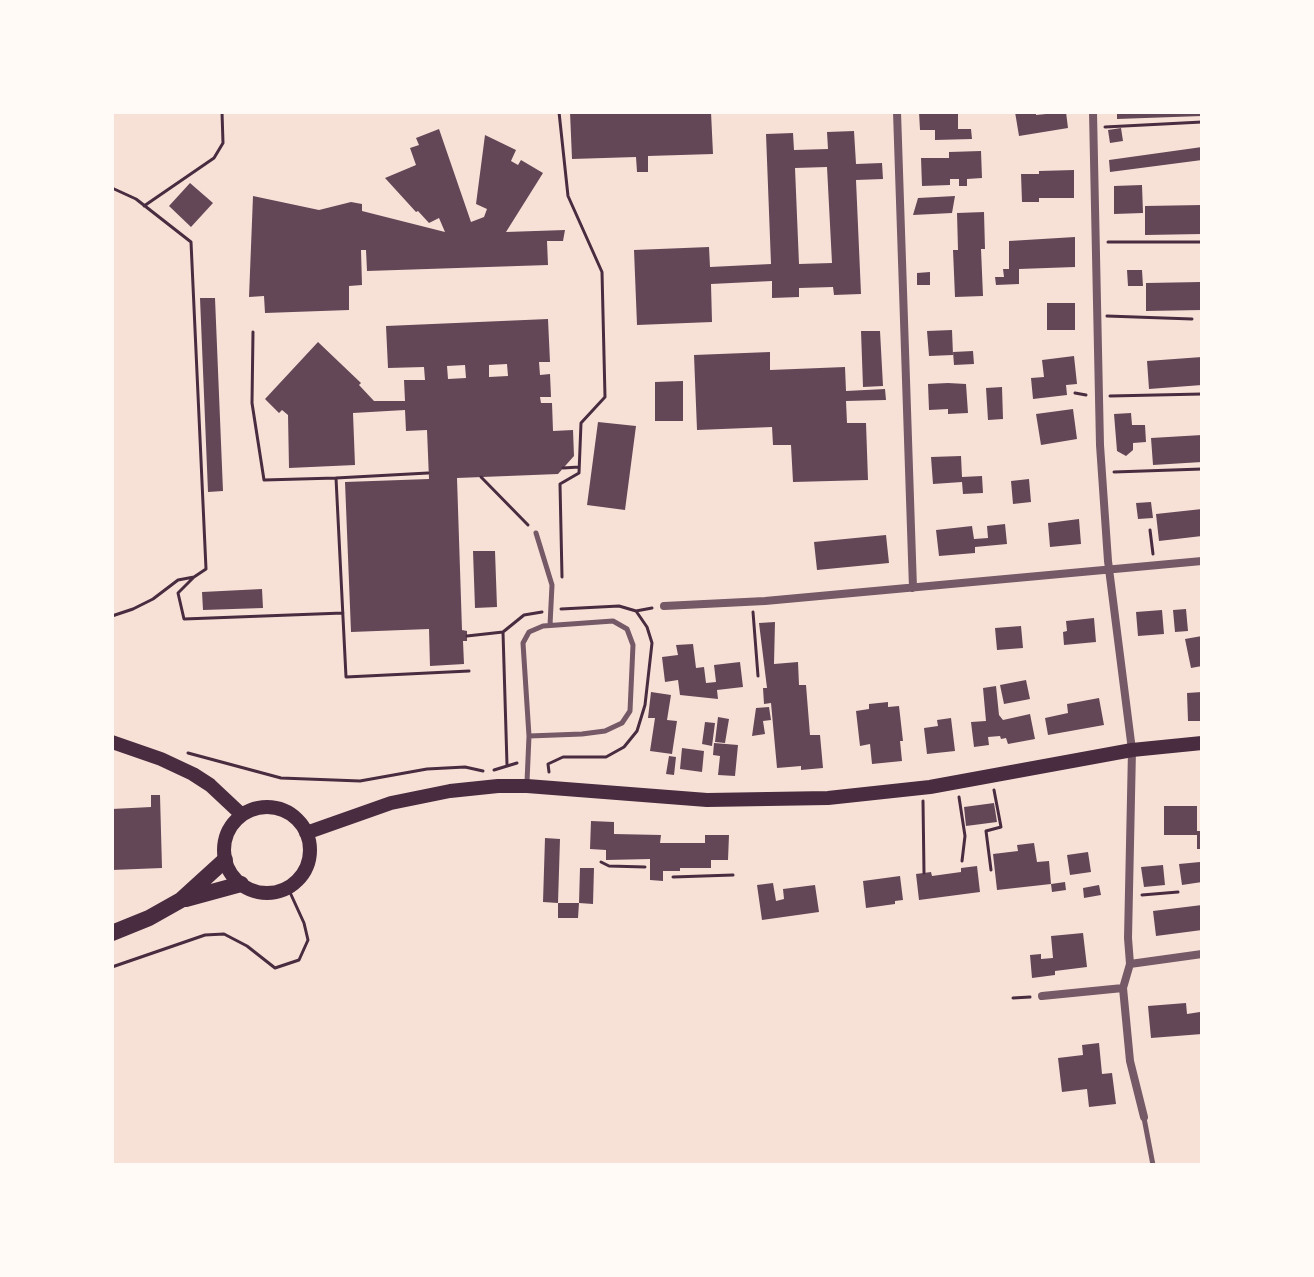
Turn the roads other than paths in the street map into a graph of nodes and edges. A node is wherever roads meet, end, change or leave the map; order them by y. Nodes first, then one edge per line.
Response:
1 (897, 112) edge
2 (1093, 112) edge
3 (536, 533) road end
4 (1202, 561) edge
5 (1109, 569) junction
6 (913, 588) junction
7 (664, 606) road end
8 (550, 625) junction
9 (529, 736) junction
10 (112, 742) edge
11 (1202, 743) edge
12 (1132, 750) junction
13 (527, 786) junction
14 (242, 815) junction
15 (306, 833) junction
16 (225, 860) junction
17 (241, 884) junction
18 (181, 900) junction
19 (112, 933) edge
20 (1202, 954) edge
21 (1130, 964) junction
22 (1123, 988) junction
23 (1042, 996) road end
24 (1144, 1117) joint
25 (1153, 1165) edge

1 - 6 street
2 - 5 street
3 - 8 lane
4 - 5 street
5 - 6 street
5 - 12 street
6 - 7 street
8 - 9 lane
8 - 9 lane
9 - 13 lane
10 - 14 main road
11 - 12 main road
12 - 13 main road
12 - 21 street
13 - 15 main road
14 - 15 main road
14 - 16 main road
15 - 17 main road
16 - 17 main road
16 - 18 highway
17 - 18 highway
18 - 19 highway
20 - 21 street
21 - 22 street
22 - 23 street
22 - 24 street
24 - 25 lane

